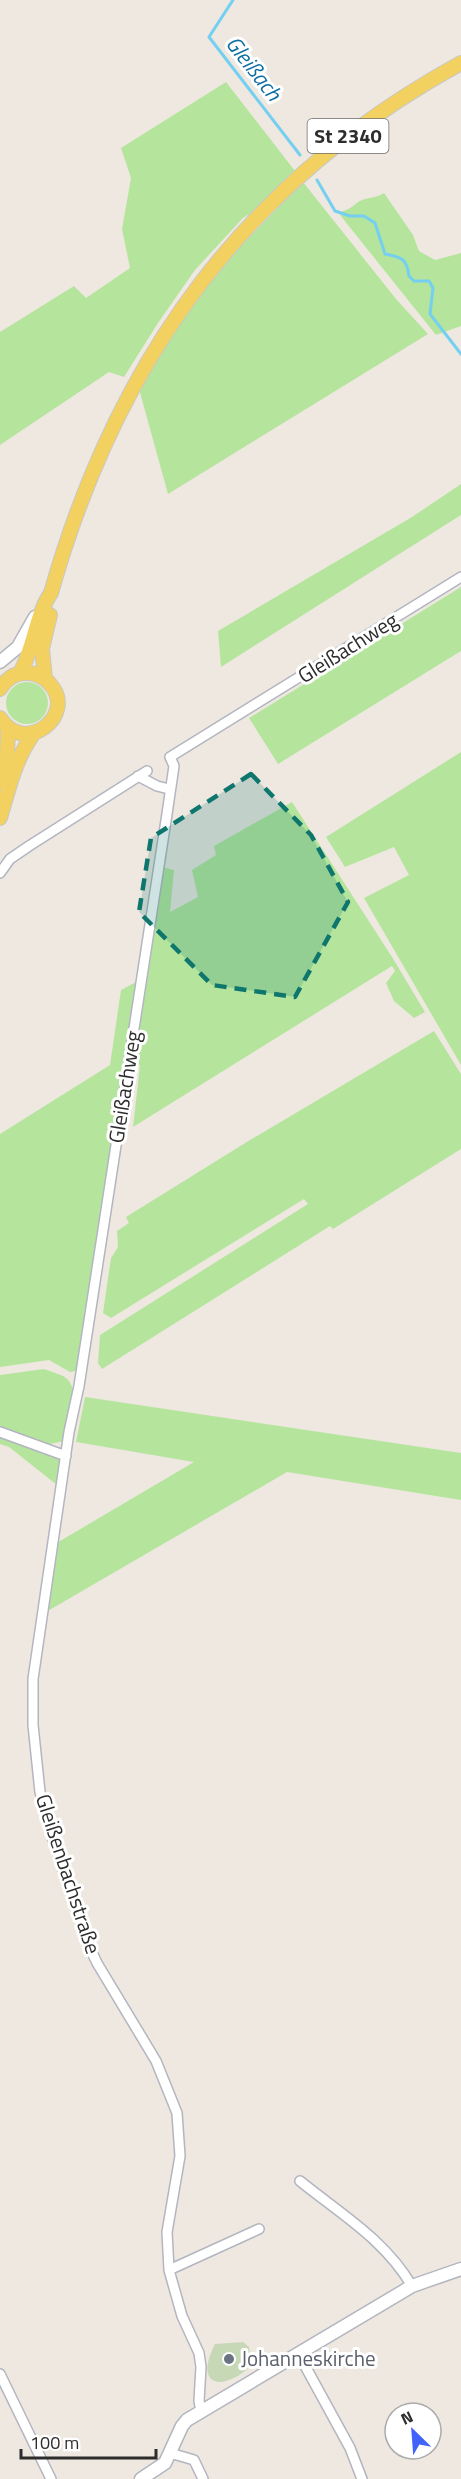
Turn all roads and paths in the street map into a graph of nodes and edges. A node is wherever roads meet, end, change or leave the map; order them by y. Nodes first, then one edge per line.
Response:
1 (461, 63) edge
2 (461, 578) edge
3 (48, 597) junction
4 (0, 662) edge
5 (20, 673) junction
6 (45, 678) junction
7 (1, 686) edge
8 (4, 723) edge
9 (34, 733) junction
10 (0, 789) edge
11 (169, 789) junction
12 (0, 818) edge
13 (0, 873) edge
14 (79, 1386) joint
15 (0, 1432) edge
16 (66, 1456) junction
17 (300, 2181) dead end
18 (258, 2229) dead end
19 (461, 2269) edge
20 (170, 2270) junction
21 (412, 2286) junction
22 (298, 2353) junction
23 (0, 2374) edge
24 (201, 2411) junction
25 (170, 2453) junction
26 (51, 2479) edge
27 (141, 2479) edge
28 (203, 2479) edge
29 (362, 2479) edge

1 - 3 main road, St 2340
2 - 11 street, Gleißachweg
3 - 4 street
3 - 5 main road, St 2340
3 - 6 main road, St 2340
5 - 6 main road
5 - 7 main road
6 - 9 main road, St 2340
8 - 9 main road
8 - 10 main road
9 - 12 main road, St 2340
11 - 13 street
11 - 14 street, Gleißachweg
14 - 16 street, Gleißenbachstraße
15 - 16 street
16 - 20 street, Gleißenbachstraße
17 - 21 street
18 - 20 street
19 - 21 street
20 - 24 street, Gleißenbachstraße
21 - 22 street
22 - 24 street
22 - 29 street
23 - 26 street
24 - 25 street
25 - 27 street
25 - 28 street

